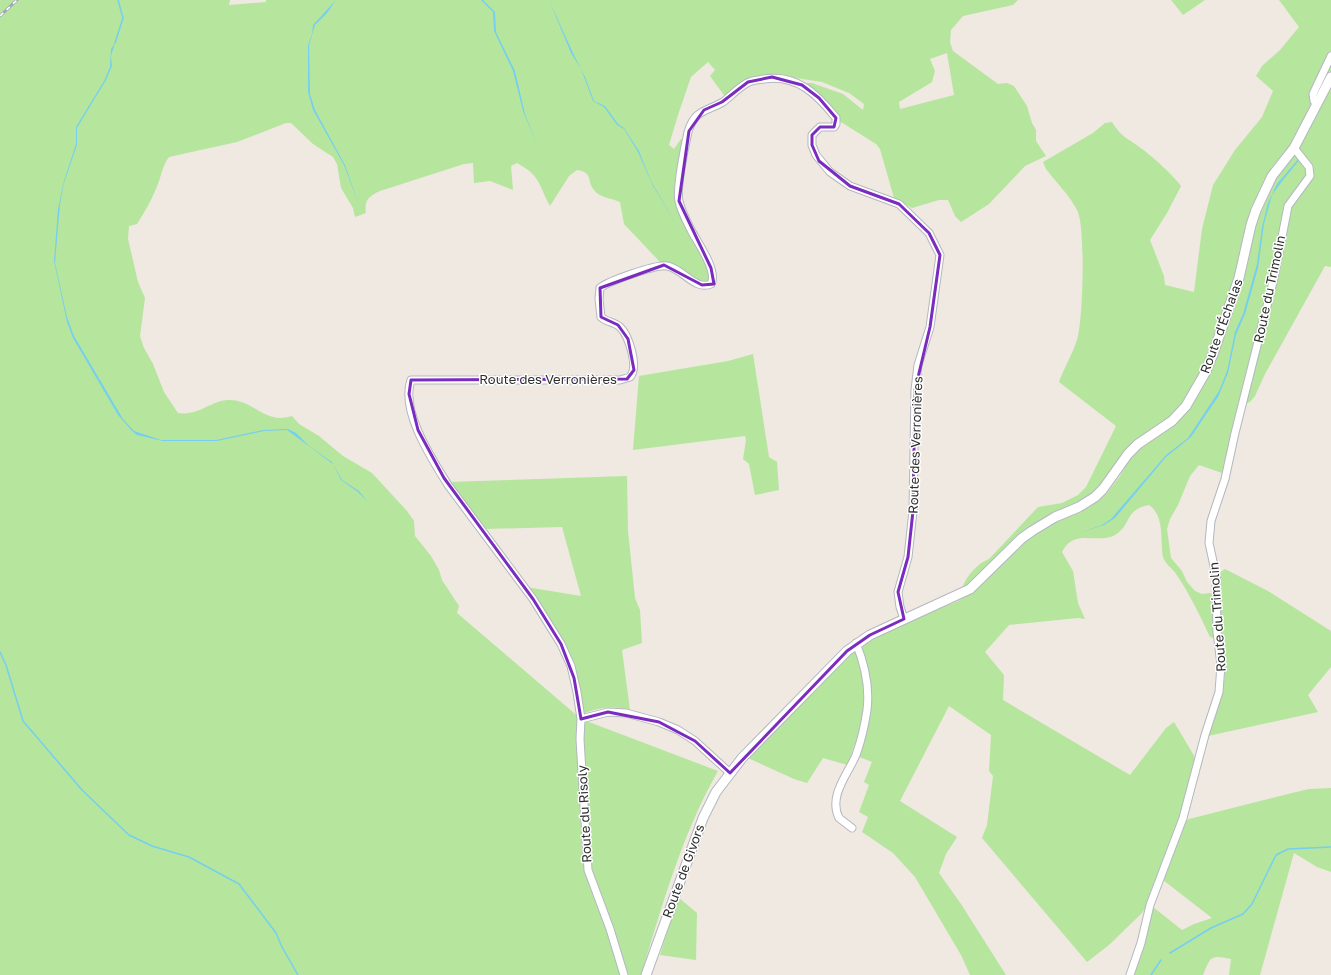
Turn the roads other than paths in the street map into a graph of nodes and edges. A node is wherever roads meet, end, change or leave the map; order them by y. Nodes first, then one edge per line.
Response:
1 (1331, 56) edge
2 (1331, 77) edge
3 (1317, 104) junction
4 (1294, 148) junction
5 (904, 619) junction
6 (856, 644) junction
7 (581, 719) junction
8 (730, 773) junction
9 (852, 828) dead end
10 (624, 975) edge
11 (646, 975) edge
12 (1130, 975) edge

1 - 3 street
2 - 3 street, Route d'Échalas
3 - 4 street, Route d'Échalas
4 - 5 street, Route d'Échalas
4 - 12 street, Route du Trimolin
5 - 6 street, Route d'Échalas
5 - 7 street, Route des Verronières
6 - 8 street, Route de Givors
6 - 9 street
7 - 8 street
7 - 10 street, Route du Risoly
8 - 11 street, Route de Givors

